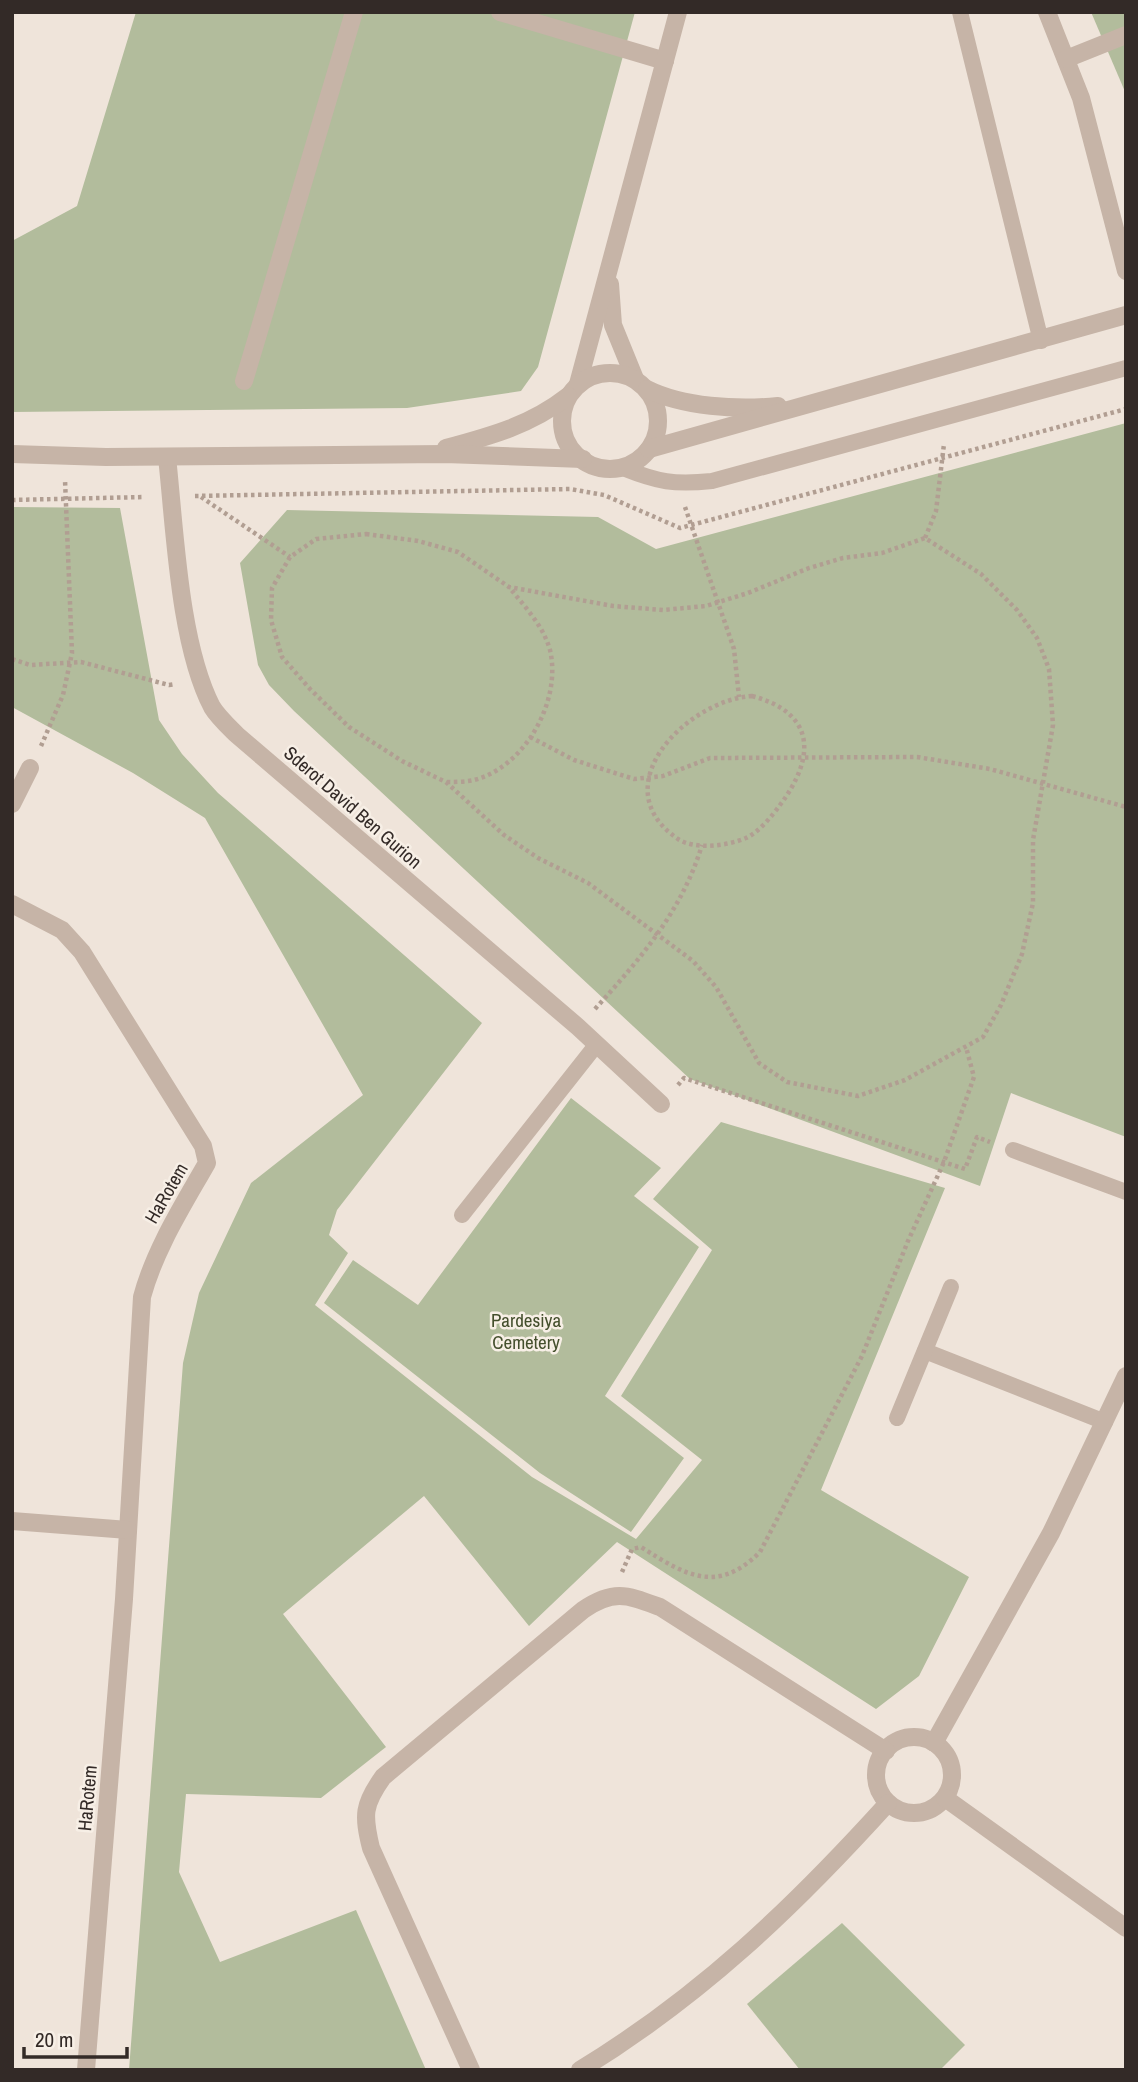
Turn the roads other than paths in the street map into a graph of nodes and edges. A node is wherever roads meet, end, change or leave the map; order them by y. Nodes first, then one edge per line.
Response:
1 (354, 12) edge
2 (500, 12) edge
3 (678, 12) edge
4 (960, 12) edge
5 (1047, 12) edge
6 (1126, 35) edge
7 (1066, 59) junction
8 (664, 61) junction
9 (609, 263) junction
10 (1126, 271) edge
11 (1126, 315) edge
12 (1041, 341) junction
13 (1126, 368) edge
14 (244, 381) dead end
15 (641, 384) junction
16 (573, 390) junction
17 (819, 400) junction
18 (649, 449) junction
19 (12, 454) edge
20 (419, 454) junction
21 (167, 457) junction
22 (583, 460) junction
23 (622, 467) junction
24 (30, 768) road end
25 (12, 804) edge
26 (12, 904) edge
27 (597, 1044) junction
28 (661, 1104) road end
29 (1013, 1150) road end
30 (1126, 1192) edge
31 (462, 1215) dead end
32 (951, 1287) dead end
33 (925, 1351) junction
34 (1126, 1376) edge
35 (897, 1418) dead end
36 (1105, 1422) junction
37 (12, 1521) edge
38 (128, 1530) junction
39 (934, 1743) junction
40 (886, 1751) junction
41 (945, 1798) junction
42 (888, 1803) junction
43 (1126, 1928) edge
44 (86, 2070) edge
45 (471, 2070) edge
46 (580, 2070) edge

1 - 14 street
2 - 8 street
3 - 8 street
4 - 12 lane
5 - 7 street
6 - 7 street
7 - 10 street
8 - 9 street
9 - 15 street
9 - 16 street
11 - 12 street
12 - 17 street
13 - 23 lane
15 - 16 street
15 - 17 street
15 - 18 street
16 - 20 street
16 - 22 street
17 - 18 street
18 - 23 street
19 - 21 street
20 - 21 street
20 - 22 street
21 - 27 street, Sderot David Ben Gurion
22 - 23 street
24 - 25 street
26 - 38 street, HaRotem
27 - 28 street, Sderot David Ben Gurion
27 - 31 lane
29 - 30 lane
32 - 33 lane
33 - 35 lane
33 - 36 lane
34 - 36 street
36 - 39 street
37 - 38 street
38 - 44 street, HaRotem
39 - 40 street
39 - 41 street
40 - 42 street
40 - 45 street
41 - 42 street
41 - 43 street
42 - 46 street

